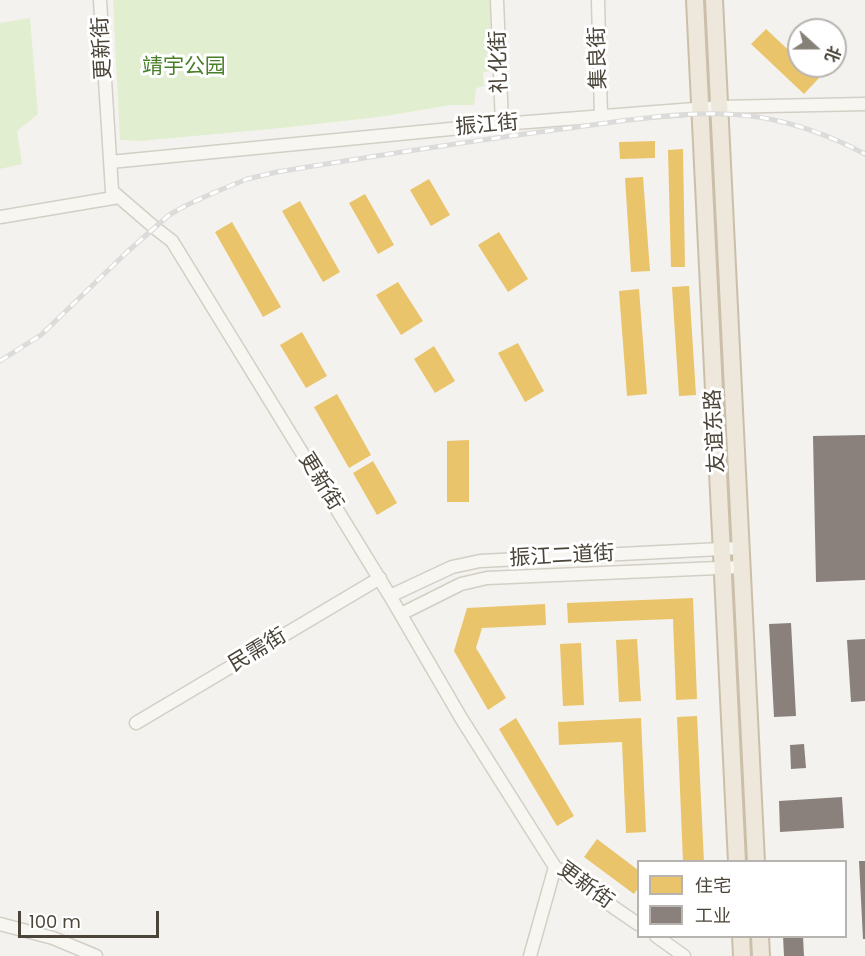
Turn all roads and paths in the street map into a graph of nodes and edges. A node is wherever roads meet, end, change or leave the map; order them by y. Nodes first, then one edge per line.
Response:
1 (100, 0) edge
2 (497, 0) edge
3 (598, 0) edge
4 (695, 0) edge
5 (714, 0) edge
6 (865, 104) edge
7 (720, 107) junction
8 (700, 109) junction
9 (601, 116) junction
10 (502, 124) junction
11 (110, 162) junction
12 (116, 194) junction
13 (0, 212) edge
14 (0, 217) edge
15 (741, 548) junction
16 (722, 549) junction
17 (741, 567) junction
18 (723, 568) junction
19 (380, 578) junction
20 (390, 596) junction
21 (401, 614) junction
22 (135, 723) dead end
23 (737, 860) edge
24 (756, 860) edge
25 (555, 867) junction
26 (637, 923) edge
27 (0, 924) edge
28 (659, 938) edge
29 (741, 938) edge
30 (760, 938) edge
31 (96, 956) edge
32 (530, 956) edge
33 (684, 956) edge
34 (742, 956) edge
35 (761, 956) edge

1 - 11 street, 更新街
2 - 10 street, 礼化街
3 - 9 street, 集良街
4 - 8 highway, 友谊东路
5 - 7 highway, 友谊东路
6 - 7 street, 振江街
7 - 8 street, 振江街
7 - 15 highway, 友谊东路
8 - 9 street, 振江街
8 - 16 highway, 友谊东路
9 - 10 street, 振江街
10 - 11 street, 振江街
11 - 12 street, 更新街
12 - 13 street
12 - 14 street
12 - 19 street, 更新街
15 - 16 street, 振江二道街
15 - 17 highway, 友谊东路
16 - 18 highway, 友谊东路
16 - 20 street, 振江二道街
17 - 18 street, 振江二道街
17 - 24 highway, 友谊东路
18 - 21 street, 振江二道街
18 - 23 highway, 友谊东路
19 - 20 street, 更新街
19 - 22 street, 民需街
20 - 21 street, 更新街
21 - 25 street, 更新街
25 - 26 street, 更新街
25 - 32 street
27 - 31 street
28 - 33 street
29 - 34 highway
30 - 35 highway

